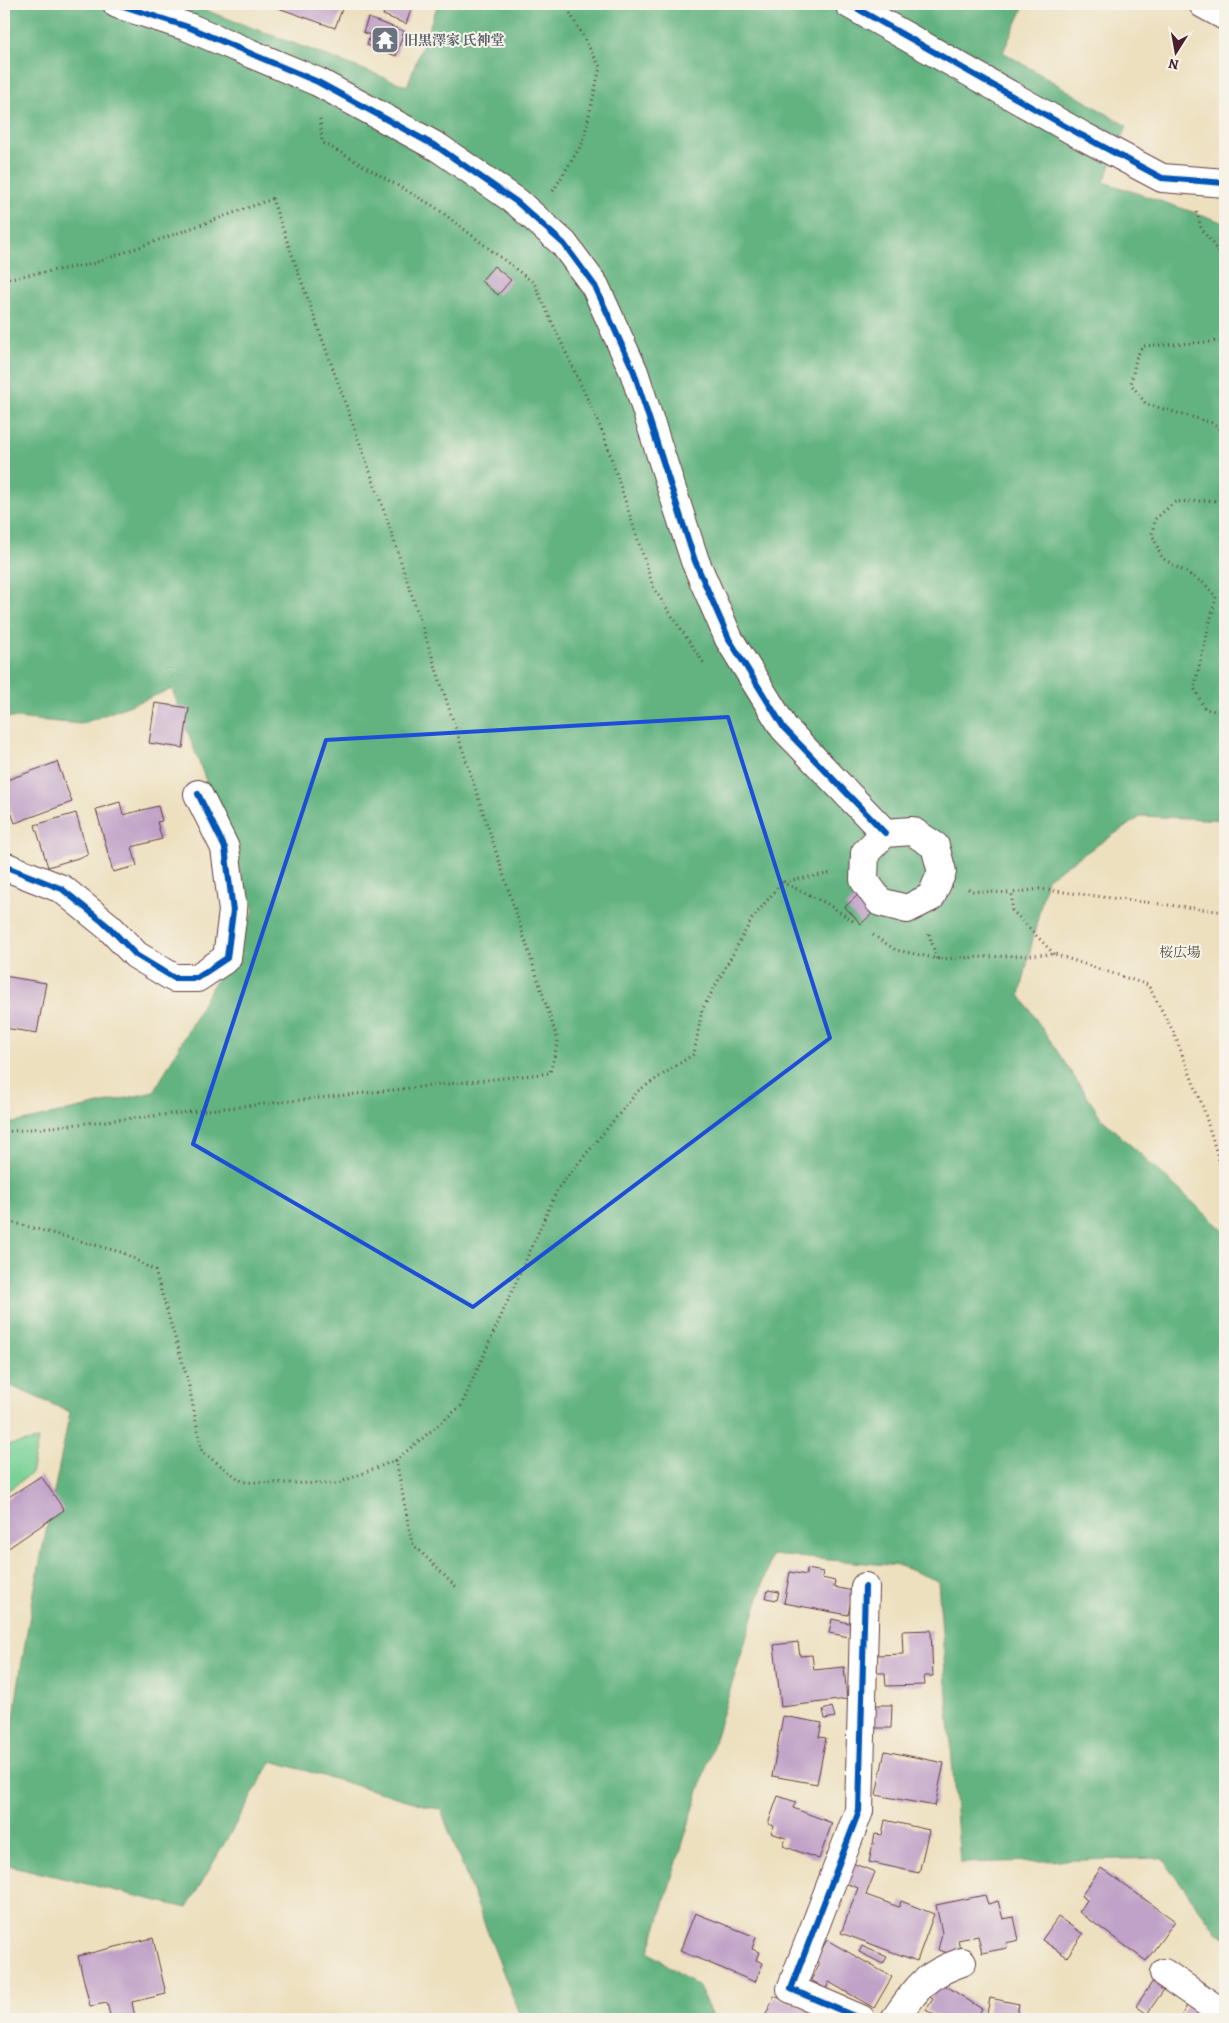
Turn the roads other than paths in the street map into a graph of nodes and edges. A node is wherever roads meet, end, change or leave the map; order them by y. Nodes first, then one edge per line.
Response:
1 (116, 4) edge
2 (849, 4) edge
3 (1203, 4) edge
4 (1225, 16) edge
5 (1225, 183) edge
6 (198, 794) dead end
7 (884, 834) junction
8 (4, 866) edge
9 (865, 1587) dead end
10 (962, 1962) dead end
11 (1164, 1973) dead end
12 (1225, 2015) edge
13 (861, 2019) edge
14 (895, 2019) edge

1 - 7 street
2 - 5 street
3 - 4 street
6 - 8 street
7 - 7 street
9 - 13 street
10 - 14 street
11 - 12 street

